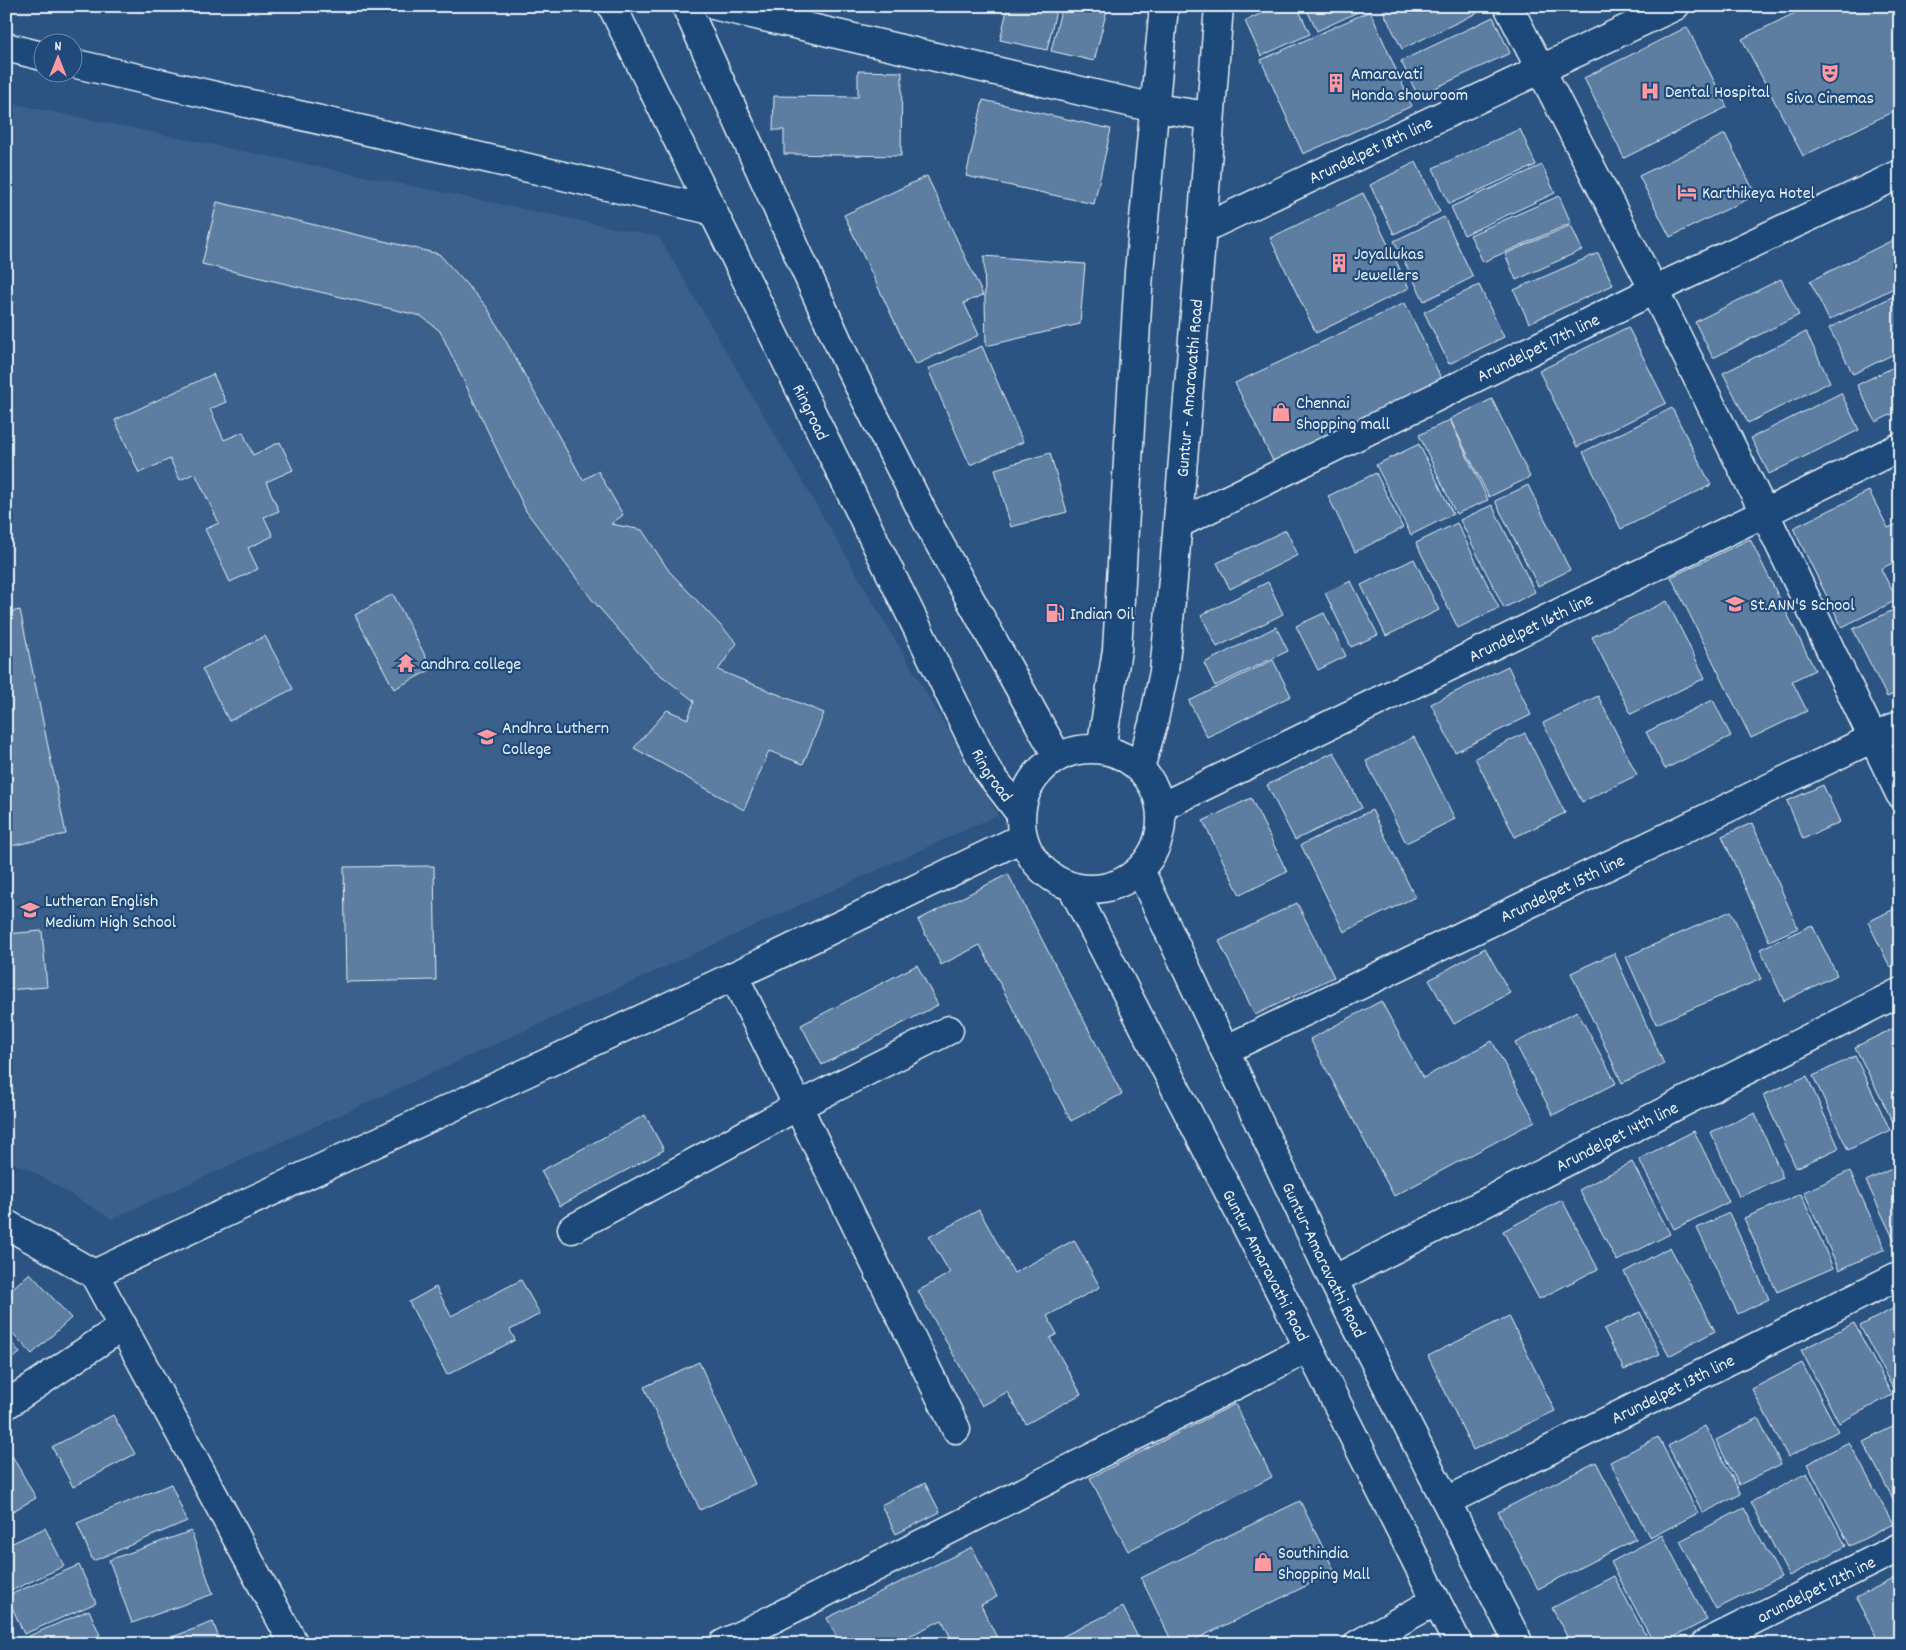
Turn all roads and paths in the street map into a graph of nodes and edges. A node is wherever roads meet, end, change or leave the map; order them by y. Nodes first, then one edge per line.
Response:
1 (612, 6) edge
2 (686, 6) edge
3 (717, 6) edge
4 (1164, 6) edge
5 (1219, 6) edge
6 (1508, 6) edge
7 (1675, 6) edge
8 (6, 47) edge
9 (32, 54) edge
10 (82, 64) edge
11 (1539, 70) junction
12 (1154, 108) junction
13 (1210, 116) junction
14 (1900, 174) edge
15 (711, 210) junction
16 (1202, 229) junction
17 (1654, 290) junction
18 (1900, 447) edge
19 (1764, 512) junction
20 (1178, 524) junction
21 (1900, 725) edge
22 (1872, 739) junction
23 (1101, 749) junction
24 (1057, 756) junction
25 (1140, 768) junction
26 (1900, 794) edge
27 (1161, 807) junction
28 (1021, 826) junction
29 (1140, 870) junction
30 (1072, 887) junction
31 (734, 976) junction
32 (1900, 992) edge
33 (949, 1030) dead end
34 (1225, 1050) junction
35 (796, 1107) junction
36 (6, 1224) edge
37 (572, 1229) dead end
38 (94, 1274) junction
39 (1900, 1275) edge
40 (1333, 1280) junction
41 (123, 1326) junction
42 (1309, 1348) junction
43 (6, 1405) edge
44 (956, 1428) dead end
45 (1447, 1502) junction
46 (1900, 1547) edge
47 (1436, 1601) junction
48 (294, 1644) edge
49 (724, 1644) edge
50 (1358, 1644) edge
51 (1458, 1644) edge
52 (1520, 1644) edge
53 (1705, 1644) edge

1 - 15 street, Ringroad
2 - 24 street
3 - 12 street
4 - 12 street
5 - 13 street, Guntur - Amaravathi Road
6 - 11 street
7 - 11 street, Arundelpet 18th line
8 - 9 street
10 - 15 street
11 - 16 street, Arundelpet 18th line
11 - 17 street
12 - 13 street
12 - 23 street
13 - 16 street, Guntur - Amaravathi Road
14 - 17 street, Arundelpet 17th line
15 - 28 street, Ringroad
16 - 20 street, Guntur - Amaravathi Road
17 - 19 street
17 - 20 street, Arundelpet 17th line
18 - 19 street, Arundelpet 16th line
19 - 22 street
19 - 27 street, Arundelpet 16th line
20 - 25 street, Guntur - Amaravathi Road
21 - 22 street, Arundelpet 15th line
22 - 26 street
22 - 34 street, Arundelpet 15th line
23 - 24 street
23 - 25 street
24 - 28 street
25 - 27 street
27 - 29 street
28 - 30 street
28 - 31 street
29 - 30 street
29 - 34 street, Guntur-Amaravathi Road
30 - 42 street, Guntur Amaravathi Road
31 - 35 street
31 - 38 street
32 - 40 street, Arundelpet 14th line
33 - 35 street
34 - 40 street, Guntur-Amaravathi Road
35 - 37 street
35 - 44 street
36 - 38 street
38 - 41 street
39 - 45 street, Arundelpet 13th line
40 - 45 street, Guntur-Amaravathi Road
41 - 43 street
41 - 48 street
42 - 47 street, Guntur Amaravathi Road
42 - 49 street
45 - 52 street, Guntur-Amaravathi Road
46 - 53 street, arundelpet 12th ine
47 - 50 street
47 - 51 street, Guntur Amaravathi Road

